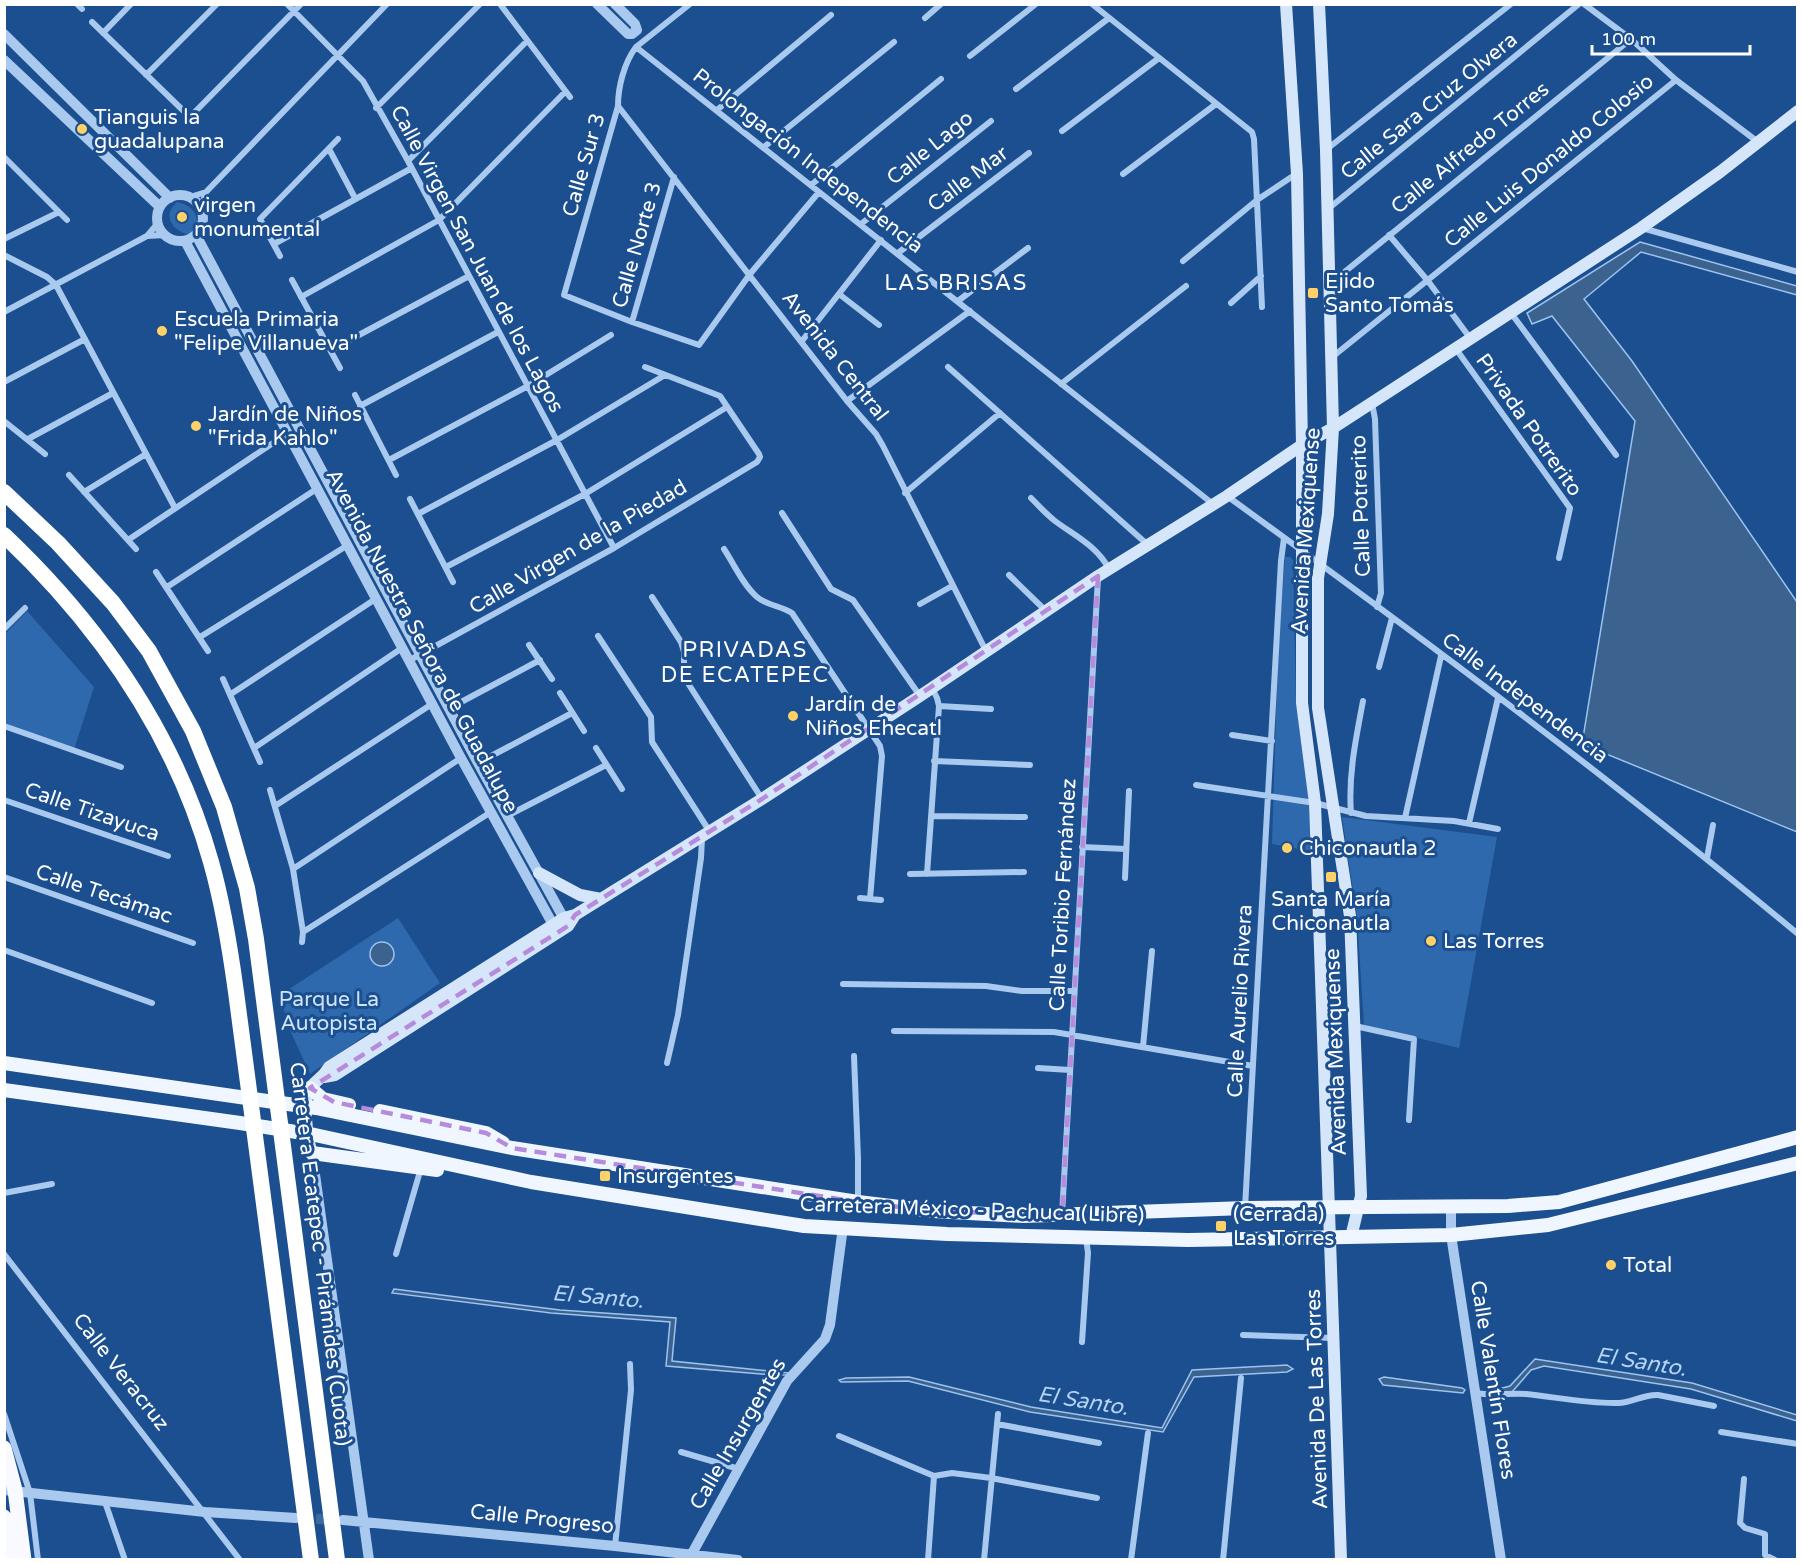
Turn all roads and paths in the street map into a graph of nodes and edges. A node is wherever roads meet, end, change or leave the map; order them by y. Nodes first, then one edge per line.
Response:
1 (131, 4) edge
2 (217, 4) edge
3 (287, 4) edge
4 (301, 4) edge
5 (387, 4) edge
6 (480, 4) edge
7 (500, 4) edge
8 (597, 4) edge
9 (615, 4) edge
10 (690, 4) edge
11 (941, 4) edge
12 (1036, 4) edge
13 (1092, 4) edge
14 (1286, 4) edge
15 (1319, 4) edge
16 (1511, 4) edge
17 (1579, 4) edge
18 (1584, 4) edge
19 (294, 12) junction
20 (831, 15) dead end
21 (925, 18) dead end
22 (1109, 18) junction
23 (92, 22) dead end
24 (103, 33) junction
25 (4, 34) edge
26 (1630, 39) junction
27 (527, 41) junction
28 (894, 42) dead end
29 (636, 47) junction
30 (339, 55) junction
31 (970, 56) dead end
32 (1159, 58) junction
33 (4, 60) edge
34 (146, 75) junction
35 (941, 79) dead end
36 (1676, 80) junction
37 (1016, 89) dead end
38 (1216, 104) junction
39 (618, 106) junction
40 (376, 108) junction
41 (717, 110) junction
42 (1796, 115) edge
43 (190, 117) junction
44 (991, 121) dead end
45 (196, 123) dead end
46 (1062, 131) dead end
47 (338, 139) dead end
48 (1758, 142) junction
49 (764, 147) junction
50 (329, 149) junction
51 (1326, 150) junction
52 (1029, 153) dead end
53 (4, 157) edge
54 (13, 165) junction
55 (409, 165) junction
56 (4, 169) edge
57 (1123, 174) dead end
58 (1297, 174) junction
59 (674, 177) junction
60 (812, 185) junction
61 (206, 192) junction
62 (819, 192) junction
63 (190, 197) junction
64 (170, 198) junction
65 (356, 198) junction
66 (1257, 200) junction
67 (160, 207) junction
68 (201, 208) junction
69 (1328, 210) junction
70 (59, 212) junction
71 (67, 220) dead end
72 (439, 220) junction
73 (158, 223) junction
74 (861, 224) junction
75 (1641, 228) junction
76 (165, 235) junction
77 (196, 235) junction
78 (1389, 235) junction
79 (147, 236) junction
80 (4, 239) edge
81 (881, 240) junction
82 (185, 241) junction
83 (274, 244) junction
84 (1028, 248) dead end
85 (898, 253) junction
86 (4, 255) edge
87 (280, 256) dead end
88 (1183, 261) dead end
89 (1797, 272) edge
90 (750, 273) junction
91 (469, 276) junction
92 (1261, 276) junction
93 (292, 280) dead end
94 (1428, 281) junction
95 (1330, 284) junction
96 (56, 285) junction
97 (1186, 286) dead end
98 (839, 294) junction
99 (301, 297) junction
100 (958, 301) junction
101 (1231, 303) dead end
102 (1262, 307) dead end
103 (970, 311) junction
104 (4, 312) edge
105 (1511, 313) junction
106 (632, 322) junction
107 (879, 326) dead end
108 (498, 332) junction
109 (611, 335) dead end
110 (85, 339) junction
111 (1471, 339) junction
112 (802, 341) junction
113 (1456, 349) junction
114 (331, 350) junction
115 (1331, 358) junction
116 (645, 367) dead end
117 (948, 367) dead end
118 (340, 368) dead end
119 (665, 375) junction
120 (4, 382) edge
121 (1062, 384) junction
122 (528, 386) junction
123 (113, 393) junction
124 (355, 395) dead end
125 (847, 400) junction
126 (1372, 403) junction
127 (360, 406) junction
128 (727, 406) junction
129 (1000, 413) junction
130 (4, 421) edge
131 (1333, 428) junction
132 (288, 432) junction
133 (28, 439) junction
134 (557, 440) junction
135 (1302, 445) junction
136 (45, 454) dead end
137 (146, 454) junction
138 (1616, 455) dead end
139 (389, 460) junction
140 (69, 475) dead end
141 (396, 475) dead end
142 (318, 488) junction
143 (4, 492) edge
144 (84, 492) junction
145 (905, 493) junction
146 (585, 494) junction
147 (1227, 496) junction
148 (1031, 498) dead end
149 (410, 499) dead end
150 (1213, 504) junction
151 (175, 508) junction
152 (782, 513) dead end
153 (418, 514) junction
154 (4, 535) edge
155 (1284, 538) junction
156 (128, 540) junction
157 (348, 545) junction
158 (1148, 545) junction
159 (614, 548) junction
160 (136, 549) dead end
161 (724, 549) dead end
162 (1303, 553) junction
163 (1559, 558) dead end
164 (1319, 564) junction
165 (446, 567) junction
166 (1109, 569) junction
167 (156, 572) dead end
168 (1009, 575) dead end
169 (1098, 576) junction
170 (453, 582) dead end
171 (952, 586) junction
172 (167, 587) junction
173 (652, 597) dead end
174 (377, 598) junction
175 (920, 604) dead end
176 (1377, 607) junction
177 (25, 608) dead end
178 (1046, 611) junction
179 (1392, 618) junction
180 (4, 629) edge
181 (597, 636) dead end
182 (200, 637) junction
183 (529, 645) dead end
184 (403, 648) junction
185 (208, 651) dead end
186 (987, 651) junction
187 (421, 654) junction
188 (1441, 656) junction
189 (410, 660) junction
190 (540, 660) junction
191 (1379, 667) dead end
192 (223, 679) dead end
193 (552, 679) dead end
194 (932, 688) junction
195 (560, 693) dead end
196 (231, 694) junction
197 (920, 696) junction
198 (1498, 698) junction
199 (1363, 701) dead end
200 (432, 704) junction
201 (939, 706) junction
202 (448, 709) junction
203 (991, 709) dead end
204 (572, 713) junction
205 (4, 726) edge
206 (868, 730) junction
207 (584, 731) dead end
208 (1232, 735) dead end
209 (1272, 741) junction
210 (254, 747) junction
211 (596, 748) dead end
212 (461, 758) junction
213 (934, 761) junction
214 (260, 762) dead end
215 (478, 763) junction
216 (606, 765) junction
217 (1030, 765) dead end
218 (121, 767) dead end
219 (1196, 785) dead end
220 (622, 789) dead end
221 (270, 790) dead end
222 (1129, 791) dead end
223 (1269, 796) junction
224 (762, 799) junction
225 (4, 800) edge
226 (1315, 803) junction
227 (275, 806) junction
228 (1334, 808) junction
229 (491, 812) junction
230 (1351, 813) junction
231 (507, 816) junction
232 (931, 816) junction
233 (1025, 817) dead end
234 (1405, 818) junction
235 (1469, 823) junction
236 (1713, 825) dead end
237 (1498, 829) dead end
238 (706, 835) junction
239 (1082, 847) junction
240 (1126, 849) junction
241 (168, 856) dead end
242 (1707, 858) junction
243 (293, 869) junction
244 (1024, 872) dead end
245 (539, 873) junction
246 (910, 874) dead end
247 (927, 874) junction
248 (4, 877) edge
249 (1125, 878) dead end
250 (860, 898) dead end
251 (600, 899) junction
252 (870, 899) junction
253 (881, 900) dead end
254 (564, 923) junction
255 (303, 932) junction
256 (1797, 934) edge
257 (302, 942) dead end
258 (193, 943) dead end
259 (4, 950) edge
260 (1152, 951) dead end
261 (843, 984) dead end
262 (1074, 991) junction
263 (152, 1003) dead end
264 (1354, 1026) junction
265 (894, 1031) dead end
266 (1072, 1035) junction
267 (1143, 1047) junction
268 (854, 1056) dead end
269 (4, 1063) edge
270 (667, 1063) dead end
271 (1253, 1066) junction
272 (1038, 1068) dead end
273 (1070, 1070) junction
274 (310, 1088) junction
275 (4, 1090) edge
276 (1409, 1120) dead end
277 (1797, 1137) edge
278 (512, 1148) junction
279 (312, 1153) junction
280 (1797, 1163) edge
281 (420, 1168) junction
282 (531, 1182) junction
283 (52, 1184) dead end
284 (4, 1193) edge
285 (858, 1202) junction
286 (1451, 1207) junction
287 (1245, 1208) junction
288 (1358, 1208) junction
289 (1329, 1209) junction
290 (1062, 1215) junction
291 (843, 1227) junction
292 (1451, 1235) junction
293 (1086, 1237) junction
294 (1331, 1237) junction
295 (1351, 1237) junction
296 (396, 1254) dead end
297 (6, 1258) edge
298 (1243, 1335) dead end
299 (1334, 1338) junction
300 (1082, 1342) dead end
301 (630, 1364) dead end
302 (1241, 1378) dead end
303 (1476, 1393) junction
304 (1714, 1406) dead end
305 (4, 1414) edge
306 (998, 1414) dead end
307 (997, 1424) junction
308 (1721, 1432) dead end
309 (1148, 1433) dead end
310 (839, 1436) dead end
311 (1099, 1443) dead end
312 (1797, 1444) edge
313 (4, 1448) edge
314 (681, 1452) dead end
315 (739, 1468) junction
316 (934, 1476) junction
317 (991, 1478) junction
318 (1744, 1479) dead end
319 (16, 1491) edge
320 (1098, 1497) dead end
321 (105, 1502) junction
322 (205, 1512) junction
323 (4, 1517) edge
324 (296, 1518) tunnel mouth
325 (343, 1520) tunnel mouth
326 (363, 1521) junction
327 (615, 1545) junction
328 (337, 1555) edge
329 (310, 1556) edge
330 (690, 1557) edge
331 (10, 1560) edge
332 (24, 1560) edge
333 (38, 1560) edge
334 (125, 1560) edge
335 (240, 1560) edge
336 (369, 1560) edge
337 (738, 1560) edge
338 (928, 1560) edge
339 (984, 1560) edge
340 (1131, 1560) edge
341 (1224, 1560) edge
342 (1341, 1560) edge
343 (1501, 1560) edge
344 (1775, 1560) edge

1 - 24 street
2 - 34 street
3 - 19 street, Calle Virgen San Juan de los Lagos
4 - 19 street
5 - 30 street
6 - 40 street
7 - 27 street
8 - 9 street
10 - 29 street
11 - 21 street
12 - 31 street
13 - 22 street
14 - 58 main road, Avenida Mexiquense
15 - 51 main road, Avenida Mexiquense
16 - 51 street
17 - 69 street, Calle Sara Cruz Olvera
18 - 26 street
19 - 30 street, Calle Virgen San Juan de los Lagos
19 - 43 street
20 - 41 street
22 - 32 street
22 - 37 street
23 - 24 street
24 - 34 street
25 - 64 street
26 - 36 street
26 - 78 street, Calle Alfredo Torres
27 - 55 street
27 - 72 street
28 - 49 street
29 - 39 street, Calle Sur 3
29 - 41 street, Prolongación Independencia
30 - 40 street, Calle Virgen San Juan de los Lagos
30 - 61 street
32 - 38 street
32 - 46 street
33 - 67 street
34 - 43 street
35 - 60 street
36 - 48 street
36 - 94 street, Calle Luis Donaldo Colosio
38 - 57 street
38 - 66 street
39 - 59 street, Avenida Central
39 - 106 street, Calle Sur 3
40 - 55 street, Calle Virgen San Juan de los Lagos
41 - 49 street, Prolongación Independencia
42 - 48 main road
43 - 45 street
44 - 74 street, Calle Lago
47 - 50 street
48 - 75 main road
49 - 60 street, Prolongación Independencia
50 - 65 street
50 - 83 street
51 - 69 main road, Avenida Mexiquense
52 - 85 street, Calle Mar
53 - 54 street
54 - 56 street
54 - 70 street
55 - 65 street
55 - 72 street, Calle Virgen San Juan de los Lagos
58 - 66 street
58 - 135 main road, Avenida Mexiquense
59 - 90 street, Avenida Central
59 - 106 street, Calle Norte 3
60 - 62 street, Prolongación Independencia
61 - 63 street
61 - 68 street
62 - 74 street, Prolongación Independencia
62 - 90 street
63 - 64 street
63 - 68 street
64 - 67 street
65 - 83 street
66 - 88 street
66 - 92 street
67 - 73 street
68 - 77 street
69 - 95 main road, Avenida Mexiquense
70 - 71 street
70 - 80 street
72 - 91 street, Calle Virgen San Juan de los Lagos
72 - 99 street
73 - 76 street
73 - 79 street
74 - 81 street, Prolongación Independencia
75 - 89 street
75 - 105 main road
76 - 79 street
76 - 82 street
77 - 82 street
77 - 187 street, Avenida Nuestra Señora de Guadalupe
78 - 94 street
78 - 95 street, Calle Alfredo Torres
79 - 96 street
81 - 85 street, Prolongación Independencia
81 - 98 street
82 - 132 street, Avenida Nuestra Señora de Guadalupe
83 - 87 street
84 - 100 street
85 - 100 street, Prolongación Independencia
86 - 96 street
90 - 106 street
90 - 112 street, Avenida Central
91 - 108 street, Calle Virgen San Juan de los Lagos
91 - 114 street
92 - 101 street
92 - 102 street
93 - 99 street
94 - 111 street
94 - 115 street, Calle Luis Donaldo Colosio
95 - 115 main road, Avenida Mexiquense
96 - 104 street
96 - 110 street
97 - 121 street
98 - 107 street
98 - 112 street
99 - 114 street
100 - 103 street, Prolongación Independencia
103 - 121 street, Prolongación Independencia
103 - 125 street
105 - 111 main road
105 - 138 street
108 - 122 street, Calle Virgen San Juan de los Lagos
108 - 127 street
109 - 122 street
110 - 120 street
110 - 123 street
111 - 113 main road
112 - 125 street, Avenida Central
113 - 126 main road
113 - 163 street, Privada Potrerito
114 - 118 street
115 - 131 main road, Avenida Mexiquense
116 - 119 street
117 - 129 street
119 - 128 street
119 - 134 street
121 - 150 street, Prolongación Independencia
122 - 134 street, Calle Virgen San Juan de los Lagos
122 - 139 street
123 - 133 street
123 - 137 street
124 - 127 street
125 - 145 street, Avenida Central
126 - 131 main road
126 - 176 street, Calle Potrerito
127 - 139 street
128 - 146 street
128 - 159 street, Calle Virgen de la Piedad
129 - 145 street
129 - 158 street
130 - 133 street
131 - 135 main road
131 - 164 main road, Avenida Mexiquense
132 - 142 street, Avenida Nuestra Señora de Guadalupe
132 - 151 street
133 - 136 street
134 - 146 street, Calle Virgen San Juan de los Lagos
134 - 153 street
135 - 147 main road
135 - 162 main road, Avenida Mexiquense
137 - 144 street
137 - 151 street
139 - 141 street
140 - 144 street
142 - 157 street, Avenida Nuestra Señora de Guadalupe
142 - 172 street
143 - 328 highway, Carretera Ecatepec - Pirámides (Cuota)
144 - 156 street
145 - 171 street, Avenida Central
146 - 159 street, Calle Virgen San Juan de los Lagos
146 - 165 street
147 - 150 main road
147 - 155 street, Calle Independencia
148 - 166 street
149 - 153 street
150 - 158 main road
151 - 156 street
152 - 197 street
153 - 165 street
154 - 329 highway
155 - 162 street, Calle Independencia
155 - 209 street, Calle Aurelio Rivera
156 - 160 street
157 - 174 street, Avenida Nuestra Señora de Guadalupe
157 - 182 street
158 - 166 main road
159 - 187 street, Calle Virgen de la Piedad
161 - 206 street
162 - 164 street, Calle Independencia
162 - 226 main road, Avenida Mexiquense
164 - 176 street, Calle Independencia
164 - 228 main road, Avenida Mexiquense
165 - 170 street
166 - 169 main road
167 - 172 street
168 - 178 street
169 - 178 main road
169 - 239 street, Calle Toribio Fernández
171 - 175 street
171 - 186 street, Avenida Central
172 - 182 street
173 - 224 street
174 - 184 street, Avenida Nuestra Señora de Guadalupe
174 - 196 street
176 - 179 street, Calle Independencia
177 - 180 street
178 - 186 main road
179 - 188 street, Calle Independencia
179 - 191 street
181 - 238 street
182 - 185 street
183 - 190 street
184 - 189 street, Avenida Nuestra Señora de Guadalupe
184 - 210 street
186 - 194 main road
187 - 189 street, Calle Virgen de la Piedad
187 - 202 street, Avenida Nuestra Señora de Guadalupe
188 - 198 street, Calle Independencia
188 - 234 street
189 - 200 street, Avenida Nuestra Señora de Guadalupe
190 - 193 street
190 - 202 street
192 - 196 street
194 - 197 main road
194 - 201 street
195 - 204 street
196 - 210 street
197 - 206 main road
198 - 235 street
198 - 242 street, Calle Independencia
199 - 230 street
200 - 212 street, Avenida Nuestra Señora de Guadalupe
200 - 227 street
201 - 203 street
201 - 213 street
202 - 215 street, Avenida Nuestra Señora de Guadalupe
204 - 207 street
204 - 215 street
205 - 218 street
206 - 224 main road
206 - 252 street
208 - 209 street
209 - 223 street, Calle Aurelio Rivera
210 - 214 street
211 - 216 street
212 - 229 street, Avenida Nuestra Señora de Guadalupe
212 - 243 street
213 - 217 street
213 - 232 street
215 - 231 street, Avenida Nuestra Señora de Guadalupe
216 - 220 street
216 - 231 street
219 - 223 street
221 - 227 street
222 - 240 street
223 - 226 street
223 - 271 street, Calle Aurelio Rivera
224 - 238 main road
225 - 241 street, Calle Tizayuca
226 - 228 street
226 - 289 main road, Avenida Mexiquense
227 - 243 street
228 - 230 street
228 - 264 main road, Avenida Mexiquense
229 - 254 street, Avenida Nuestra Señora de Guadalupe
229 - 255 street
230 - 234 street
231 - 245 street, Avenida Nuestra Señora de Guadalupe
232 - 233 street
232 - 247 street
234 - 235 street
235 - 237 street
236 - 242 street
238 - 251 main road
238 - 270 street
239 - 240 street
239 - 262 street, Calle Toribio Fernández
240 - 249 street
242 - 256 street, Calle Independencia
243 - 255 street
244 - 247 street
245 - 251 main road
245 - 254 street, Avenida Nuestra Señora de Guadalupe
246 - 247 street
248 - 258 street, Calle Tecámac
250 - 252 street
251 - 254 main road
252 - 253 street
254 - 274 main road
255 - 257 street
259 - 263 street
260 - 267 street
261 - 262 street
262 - 266 street, Calle Toribio Fernández
264 - 276 street
264 - 288 main road, Avenida Mexiquense
265 - 266 street
266 - 267 street
266 - 273 street, Calle Toribio Fernández
267 - 271 street
268 - 285 street
269 - 278 main road, Carretera México - Pachuca (Libre)
271 - 287 street, Calle Aurelio Rivera
272 - 273 street
273 - 290 street, Calle Toribio Fernández
274 - 278 main road
274 - 279 main road
275 - 282 main road, Carretera México - Pachuca (Libre)
277 - 286 main road, Carretera México - Pachuca (Libre)
278 - 285 main road, Carretera México - Pachuca (Libre)
279 - 281 main road
279 - 326 street
280 - 292 main road, Carretera México - Pachuca (Libre)
281 - 282 main road
281 - 296 street
282 - 291 main road, Carretera México - Pachuca (Libre)
283 - 284 street
285 - 290 main road, Carretera México - Pachuca (Libre)
286 - 288 main road, Carretera México - Pachuca (Libre)
286 - 292 street, Calle Valentín Flores
287 - 289 main road, Carretera México - Pachuca (Libre)
287 - 290 main road, Carretera México - Pachuca (Libre)
288 - 289 main road, Carretera México - Pachuca (Libre)
288 - 295 main road, Avenida Mexiquense
289 - 294 main road, Avenida Mexiquense
291 - 293 main road, Carretera México - Pachuca (Libre)
291 - 315 street, Calle Insurgentes
292 - 295 main road, Carretera México - Pachuca (Libre)
292 - 303 street, Calle Valentín Flores
293 - 294 main road, Carretera México - Pachuca (Libre)
293 - 300 street
294 - 295 main road, Carretera México - Pachuca (Libre)
294 - 299 main road, Avenida De Las Torres
297 - 322 street, Calle Veracruz
298 - 299 street
299 - 342 main road, Avenida De Las Torres
301 - 327 street
302 - 341 street
303 - 304 street
303 - 343 street, Calle Valentín Flores
305 - 319 street
306 - 307 street
307 - 311 street
307 - 317 street
308 - 312 street
309 - 340 street
310 - 316 street
313 - 319 highway
314 - 315 street
315 - 330 street, Calle Insurgentes
316 - 317 street
316 - 338 street
317 - 320 street
317 - 339 street
318 - 344 street
319 - 321 street
319 - 332 highway
319 - 333 street
321 - 322 street
321 - 334 street
322 - 324 street
322 - 335 street, Calle Veracruz
323 - 331 highway
325 - 326 street, Calle Progreso
326 - 327 street, Calle Progreso
326 - 336 street
327 - 330 street, Calle Progreso
330 - 337 street, Calle Progreso

